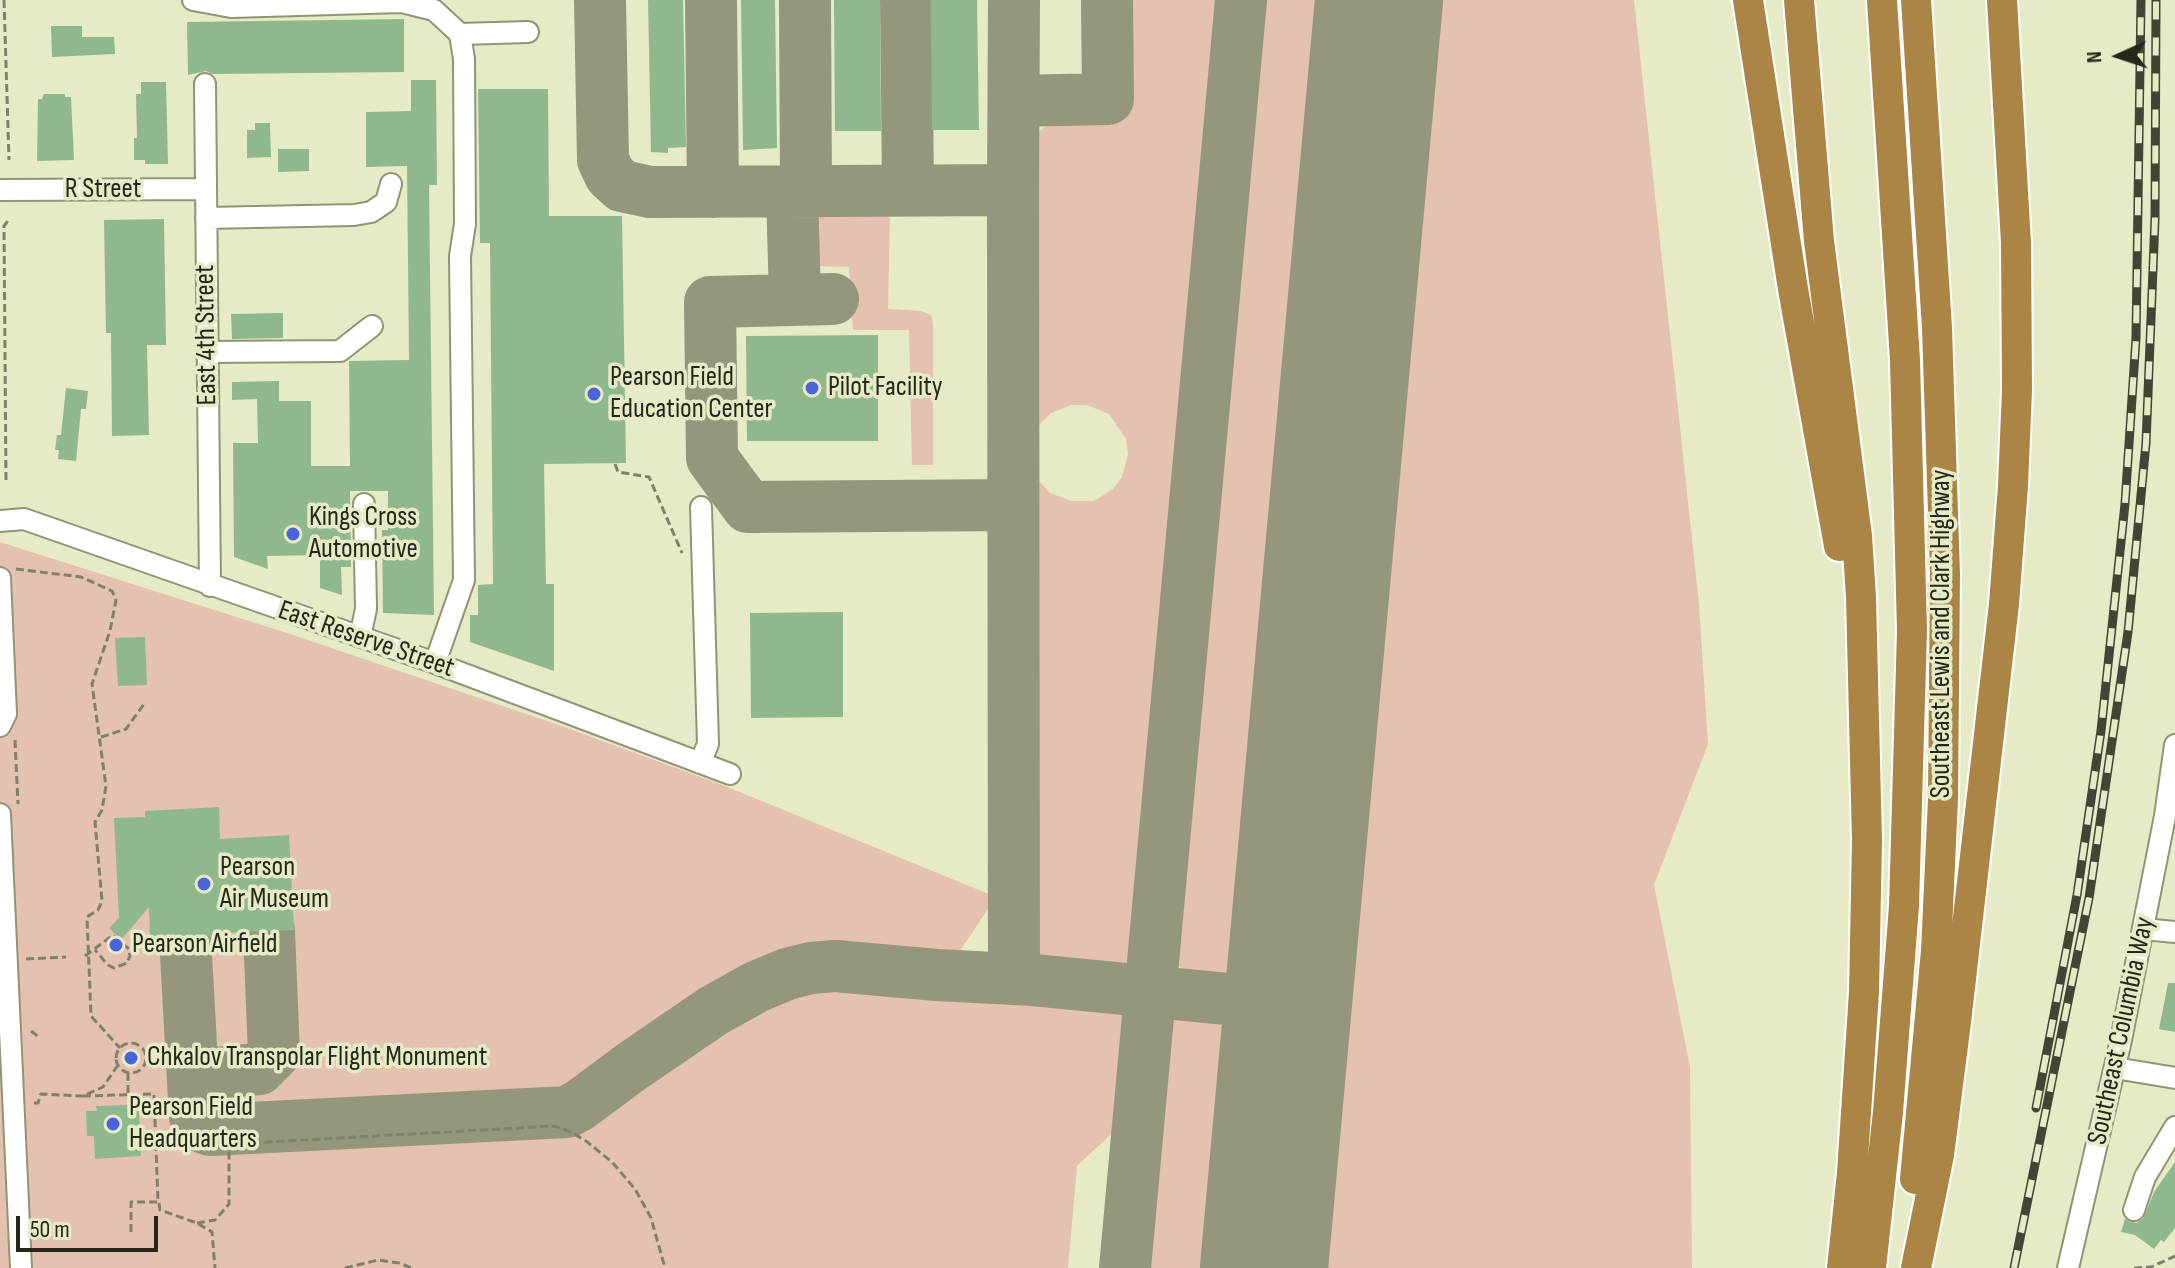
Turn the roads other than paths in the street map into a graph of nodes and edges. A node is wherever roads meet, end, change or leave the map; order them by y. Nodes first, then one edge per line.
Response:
1 (193, 0) edge
2 (1748, 0) edge
3 (1799, 0) edge
4 (1882, 0) edge
5 (1916, 0) edge
6 (2002, 0) edge
7 (528, 32) dead end
8 (460, 34) junction
9 (205, 84) dead end
10 (391, 184) dead end
11 (206, 189) junction
12 (0, 190) edge
13 (206, 218) junction
14 (372, 326) dead end
15 (208, 352) junction
16 (364, 504) dead end
17 (701, 507) dead end
18 (0, 521) edge
19 (4, 573) edge
20 (210, 586) junction
21 (360, 637) junction
22 (435, 663) junction
23 (0, 726) edge
24 (2175, 745) edge
25 (1865, 748) junction
26 (700, 763) junction
27 (730, 774) dead end
28 (0, 814) edge
29 (2144, 929) junction
30 (2175, 932) edge
31 (2115, 1068) junction
32 (2175, 1078) edge
33 (2175, 1127) edge
34 (2134, 1210) dead end
35 (21, 1268) edge
36 (1842, 1268) edge
37 (1871, 1268) edge
38 (1905, 1268) edge
39 (1916, 1268) edge
40 (2068, 1268) edge

1 - 8 street
2 - 25 highway
3 - 25 highway
4 - 37 highway, Southeast Lewis and Clark Highway
5 - 38 highway, Southeast Lewis and Clark Highway
6 - 39 highway
7 - 8 street
8 - 22 street
9 - 11 street, East 4th Street
10 - 13 street
11 - 12 street, R Street
11 - 13 street, East 4th Street
13 - 15 street, East 4th Street
14 - 15 street
15 - 20 street, East 4th Street
16 - 21 street
17 - 26 street
18 - 20 street, East Reserve Street
19 - 23 street
20 - 21 street, East Reserve Street
21 - 22 street, East Reserve Street
22 - 26 street, East Reserve Street
24 - 29 street, Southeast Columbia Way
25 - 36 highway
26 - 27 street, East Reserve Street
28 - 35 street
29 - 30 street
29 - 31 street, Southeast Columbia Way
31 - 32 street
31 - 40 street, Southeast Columbia Way
33 - 34 street

